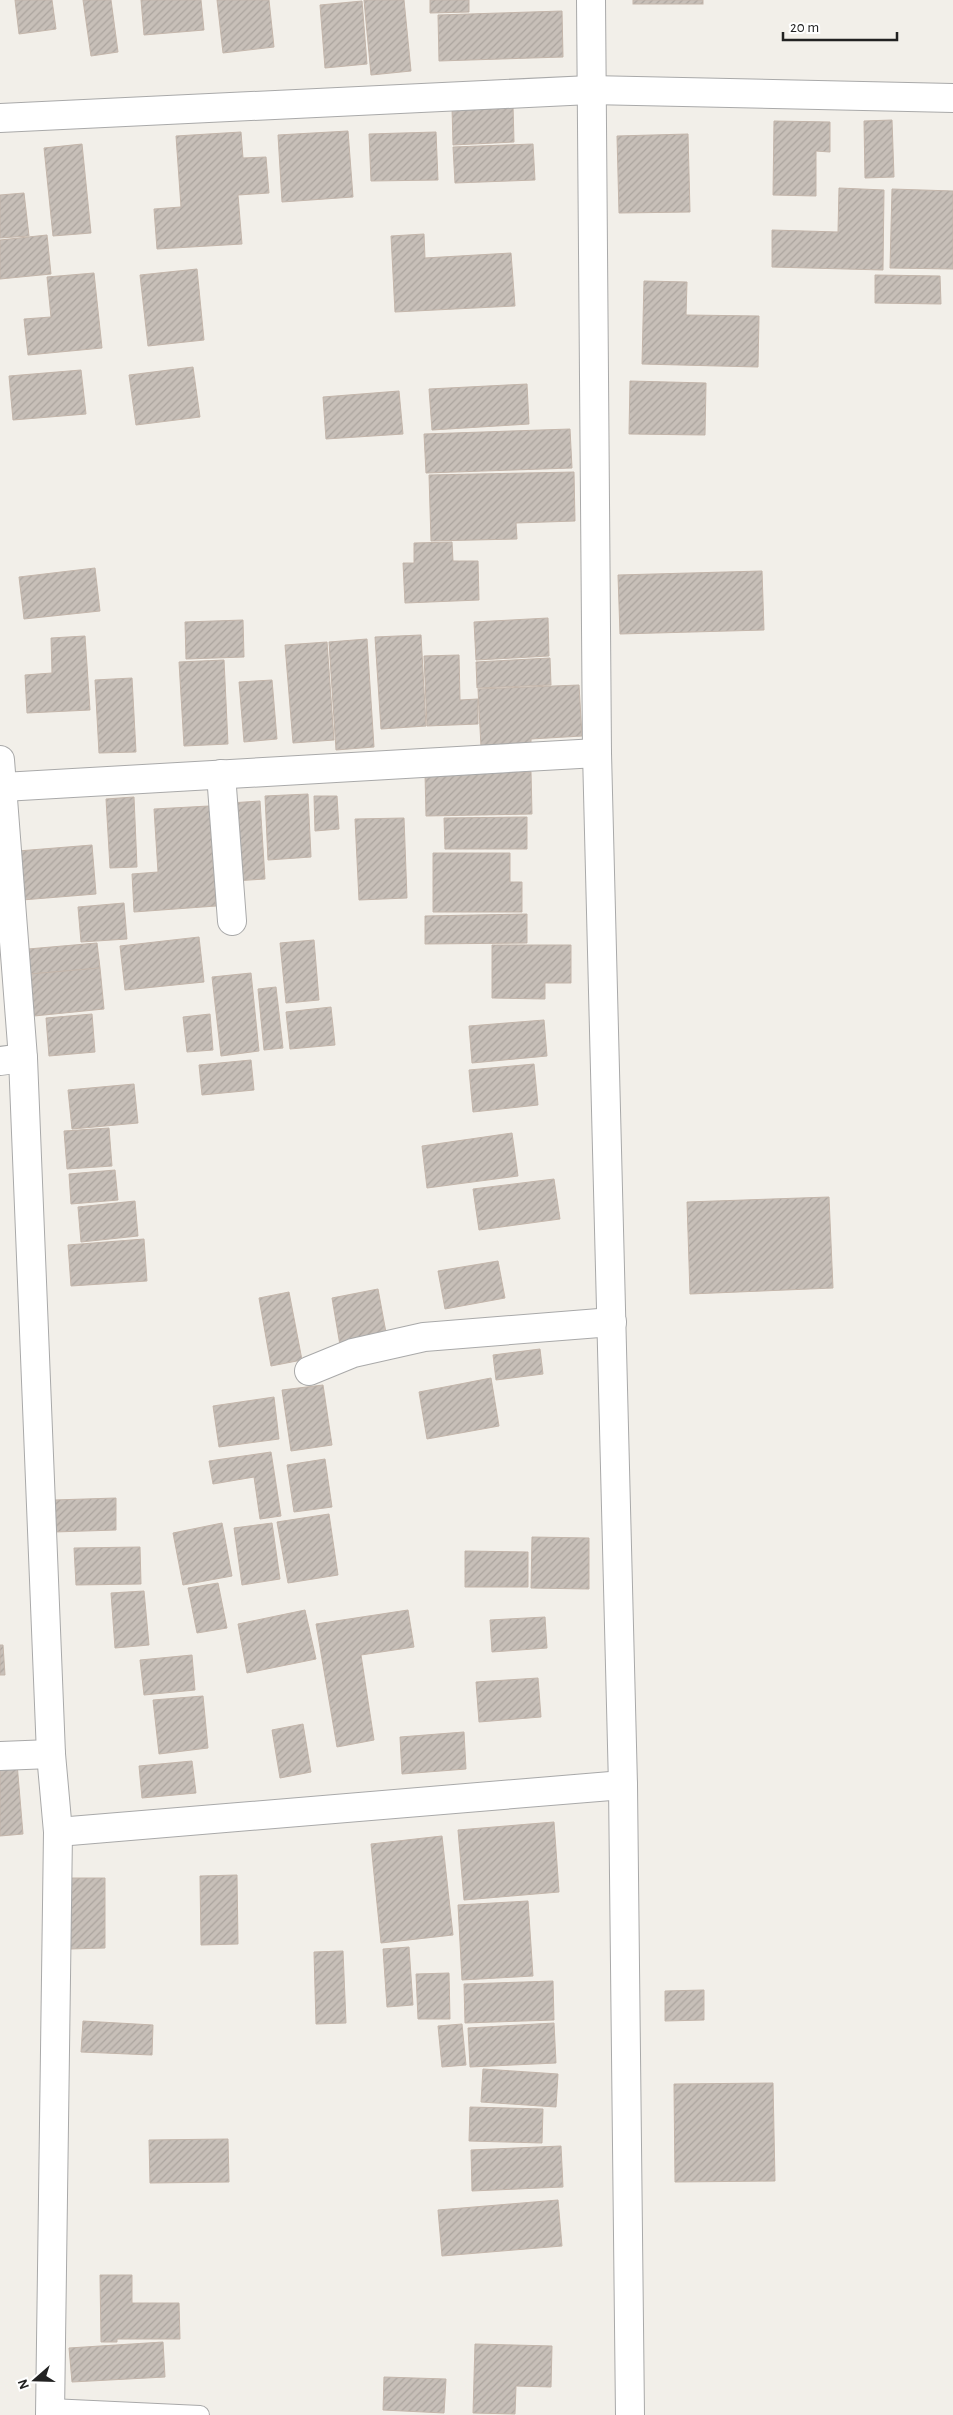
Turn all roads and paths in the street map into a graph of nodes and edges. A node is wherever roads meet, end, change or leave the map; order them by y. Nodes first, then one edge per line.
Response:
1 (591, 0) edge
2 (590, 90) junction
3 (953, 98) edge
4 (0, 118) edge
5 (597, 753) junction
6 (0, 760) edge
7 (221, 774) junction
8 (3, 787) junction
9 (232, 921) dead end
10 (12, 1060) edge
11 (612, 1322) junction
12 (309, 1371) dead end
13 (51, 1754) junction
14 (0, 1756) edge
15 (623, 1785) junction
16 (58, 1832) junction
17 (50, 2411) edge
18 (200, 2415) edge
19 (630, 2415) edge

1 - 2 street
2 - 3 street
2 - 4 street
2 - 5 street
5 - 7 street
5 - 11 street
6 - 8 street
7 - 8 street
7 - 9 street
8 - 10 street
10 - 13 street
11 - 12 street
11 - 15 street
13 - 14 street
13 - 16 street
15 - 16 street
15 - 19 street
16 - 17 street
17 - 18 lane

